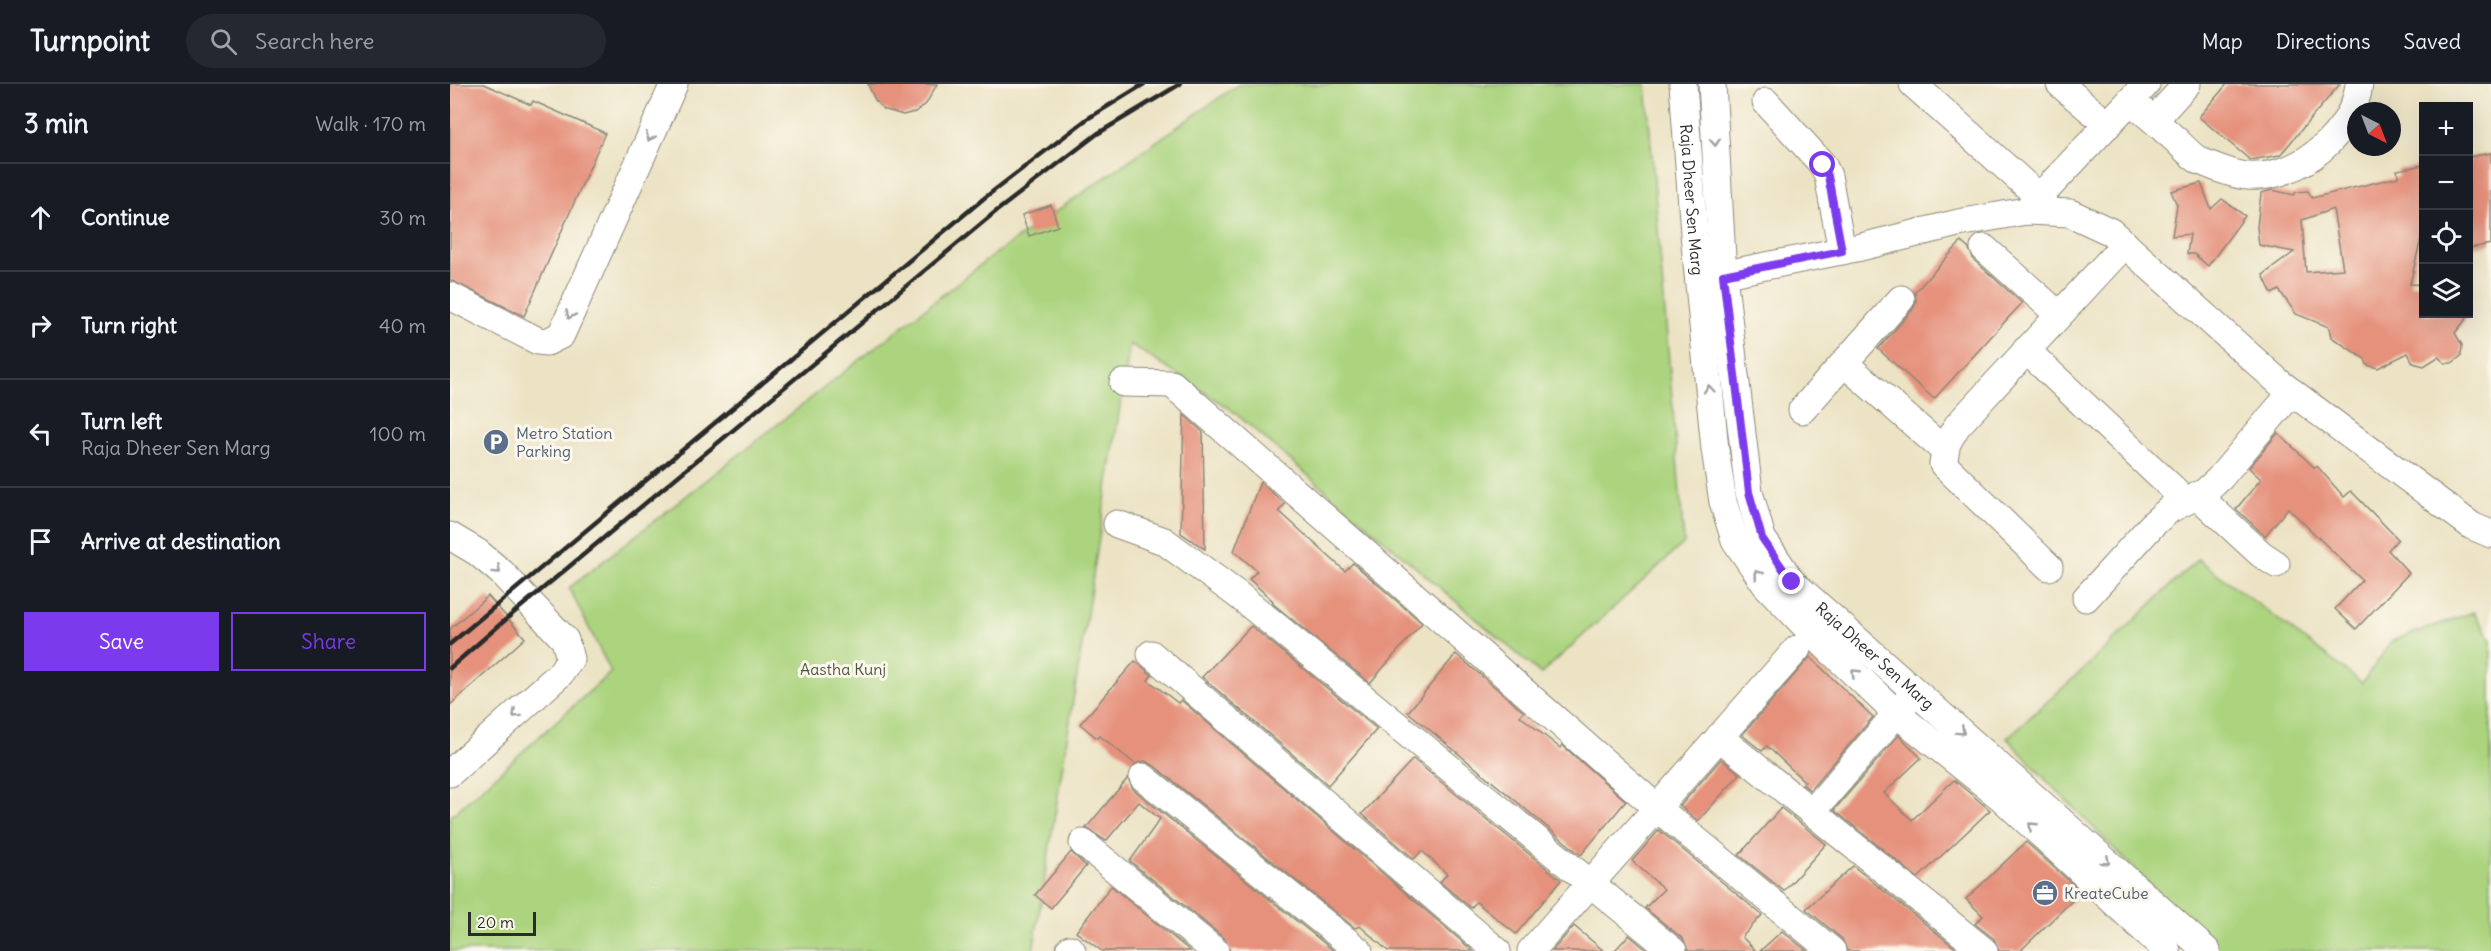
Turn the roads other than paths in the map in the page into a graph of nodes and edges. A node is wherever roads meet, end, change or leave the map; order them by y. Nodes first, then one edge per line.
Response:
1 (675, 84) edge
2 (1683, 84) edge
3 (1712, 84) edge
4 (1914, 84) edge
5 (2060, 84) edge
6 (2187, 84) edge
7 (2359, 84) edge
8 (2138, 92) edge
9 (1766, 102) dead end
10 (2154, 120) junction
11 (2108, 124) junction
12 (2032, 204) junction
13 (2125, 244) junction
14 (1984, 248) dead end
15 (1842, 251) junction
16 (1711, 277) junction
17 (450, 296) edge
18 (1901, 299) dead end
19 (2059, 315) junction
20 (2026, 350) junction
21 (1844, 363) junction
22 (1123, 383) dead end
23 (2292, 392) junction
24 (1802, 410) dead end
25 (1946, 451) junction
26 (2191, 498) junction
27 (1117, 524) dead end
28 (2491, 534) edge
29 (450, 536) edge
30 (2276, 564) dead end
31 (2049, 567) dead end
32 (2086, 598) dead end
33 (1797, 649) dead end
34 (1151, 654) dead end
35 (1916, 691) junction
36 (1897, 714) junction
37 (1719, 737) junction
38 (450, 773) edge
39 (1143, 777) dead end
40 (1657, 808) junction
41 (1812, 812) junction
42 (1083, 843) dead end
43 (1590, 883) junction
44 (1967, 946) edge
45 (1215, 951) edge
46 (1359, 951) edge
47 (1497, 951) edge
48 (1531, 951) edge
49 (1673, 951) edge
50 (1832, 951) edge
51 (2167, 951) edge
52 (2207, 951) edge

1 -> 17 street
2 - 16 street, Raja Dheer Sen Marg
3 -> 16 street, Raja Dheer Sen Marg
4 - 12 street
5 - 11 street
6 - 10 street
7 - 10 street
8 - 10 street
8 - 11 street
9 - 15 street
11 - 12 street
12 - 13 street
12 - 15 street
13 - 19 street
13 - 23 street
14 - 19 street
15 - 16 street
16 - 35 street, Raja Dheer Sen Marg
36 -> 16 street, Raja Dheer Sen Marg
18 - 21 street
19 - 20 street
20 - 25 street
20 - 26 street
21 - 24 street
21 - 25 street
22 - 40 street
23 - 26 street
23 - 28 street
25 - 31 street
26 - 30 street
26 - 32 street
27 - 43 street
29 -> 38 street
33 - 37 street
34 - 47 street
35 - 36 street
35 -> 52 street, Raja Dheer Sen Marg
36 - 41 street
51 -> 36 street, Raja Dheer Sen Marg
37 - 40 street
37 - 41 street
39 - 46 street
40 - 43 street
40 - 50 street
41 - 44 street
42 - 45 street
43 - 48 street
43 - 49 street

